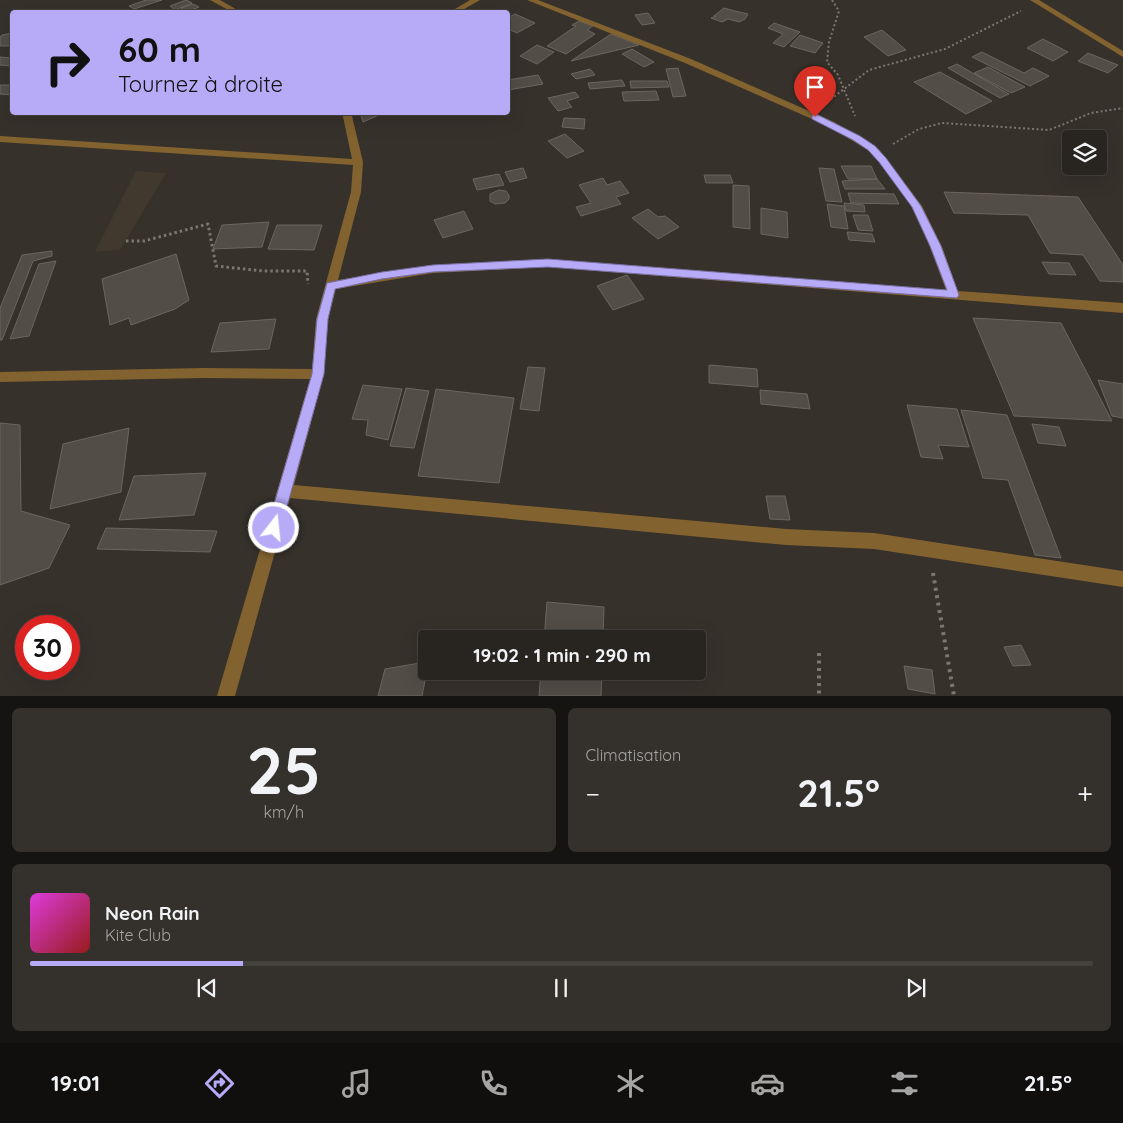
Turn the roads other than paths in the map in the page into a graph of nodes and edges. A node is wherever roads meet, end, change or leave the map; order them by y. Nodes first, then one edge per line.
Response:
1 (476, 0) edge
2 (531, 0) edge
3 (218, 1) edge
4 (1036, 1) edge
5 (234, 10) edge
6 (458, 10) edge
7 (1123, 55) edge
8 (347, 115) edge
9 (0, 139) edge
10 (358, 162) junction
11 (331, 286) junction
12 (954, 295) junction
13 (1123, 308) edge
14 (318, 374) junction
15 (0, 377) edge
16 (284, 491) junction
17 (1123, 579) edge
18 (226, 696) edge

1 - 6 street
2 - 12 street
3 - 5 street
4 - 7 street
8 - 10 street
9 - 10 street
10 - 11 street
11 - 12 street
11 - 14 street
12 - 13 street
14 - 15 street
14 - 16 street
16 - 17 street
16 - 18 street

